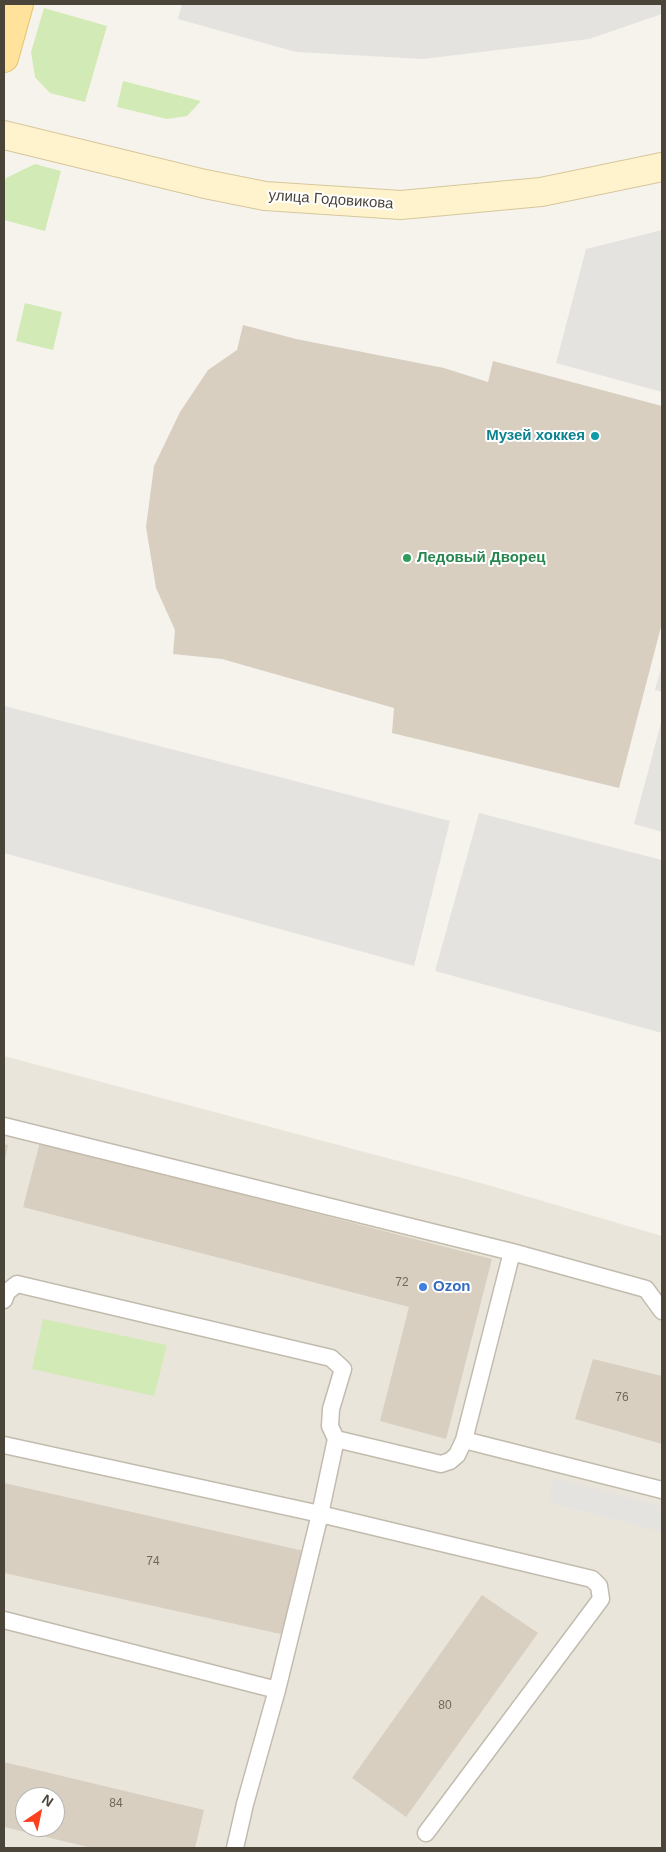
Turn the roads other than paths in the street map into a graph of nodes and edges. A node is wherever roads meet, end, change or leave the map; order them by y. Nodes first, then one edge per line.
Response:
1 (19, 4) edge
2 (4, 58) edge
3 (4, 135) edge
4 (662, 167) edge
5 (4, 1126) edge
6 (512, 1252) junction
7 (4, 1300) edge
8 (662, 1310) edge
9 (336, 1439) junction
10 (464, 1440) junction
11 (4, 1445) edge
12 (662, 1490) edge
13 (320, 1514) junction
14 (4, 1620) edge
15 (277, 1690) junction
16 (426, 1833) dead end
17 (235, 1848) edge

1 - 2 main road
3 - 4 street, улица Годовикова
5 - 6 lane
6 - 8 lane
6 - 10 lane
7 - 9 lane
9 - 10 lane
9 - 13 lane
10 - 12 lane
11 - 13 lane
13 - 15 lane
13 - 16 lane
14 - 15 lane
15 - 17 lane

